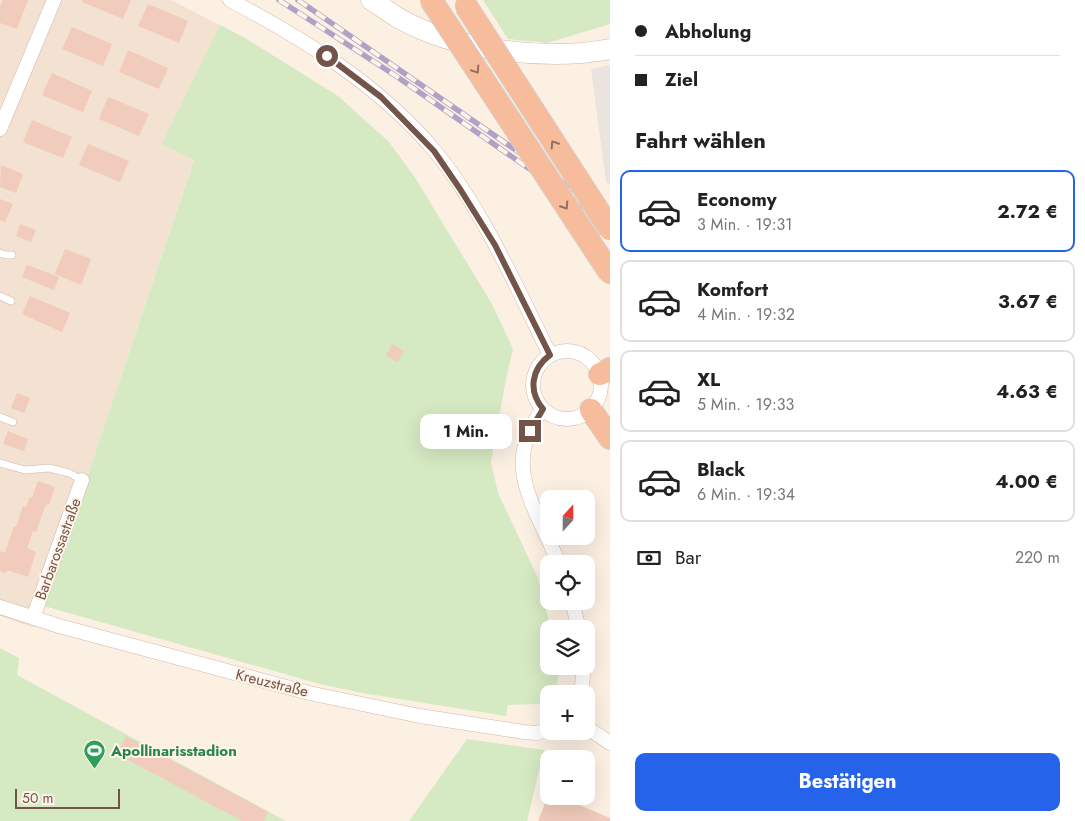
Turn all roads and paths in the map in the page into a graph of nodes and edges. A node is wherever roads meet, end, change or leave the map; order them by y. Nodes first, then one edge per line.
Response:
1 (54, 0) edge
2 (230, 0) edge
3 (372, 0) edge
4 (431, 0) edge
5 (464, 3) edge
6 (610, 49) edge
7 (0, 129) edge
8 (610, 229) edge
9 (0, 253) edge
10 (12, 254) dead end
11 (610, 273) edge
12 (0, 296) edge
13 (11, 301) dead end
14 (550, 355) junction
15 (605, 371) edge
16 (543, 409) junction
17 (591, 410) junction
18 (0, 417) edge
19 (13, 422) dead end
20 (610, 438) edge
21 (0, 463) edge
22 (82, 480) joint
23 (555, 555) edge
24 (0, 607) edge
25 (33, 618) junction
26 (540, 732) edge
27 (595, 733) edge
28 (610, 743) edge

1 - 7 street
2 - 14 street
3 - 6 main road
4 -> 11 highway, bridge
8 -> 5 highway, bridge
9 - 10 lane
12 - 13 lane
14 - 15 street
14 - 16 street
15 - 17 street
16 - 17 street
16 - 23 street
17 - 20 highway
18 - 19 lane
21 - 22 lane
22 - 25 street, Barbarossastraße
24 - 25 street, Kreuzstraße
25 - 26 street, Kreuzstraße
27 - 28 street

